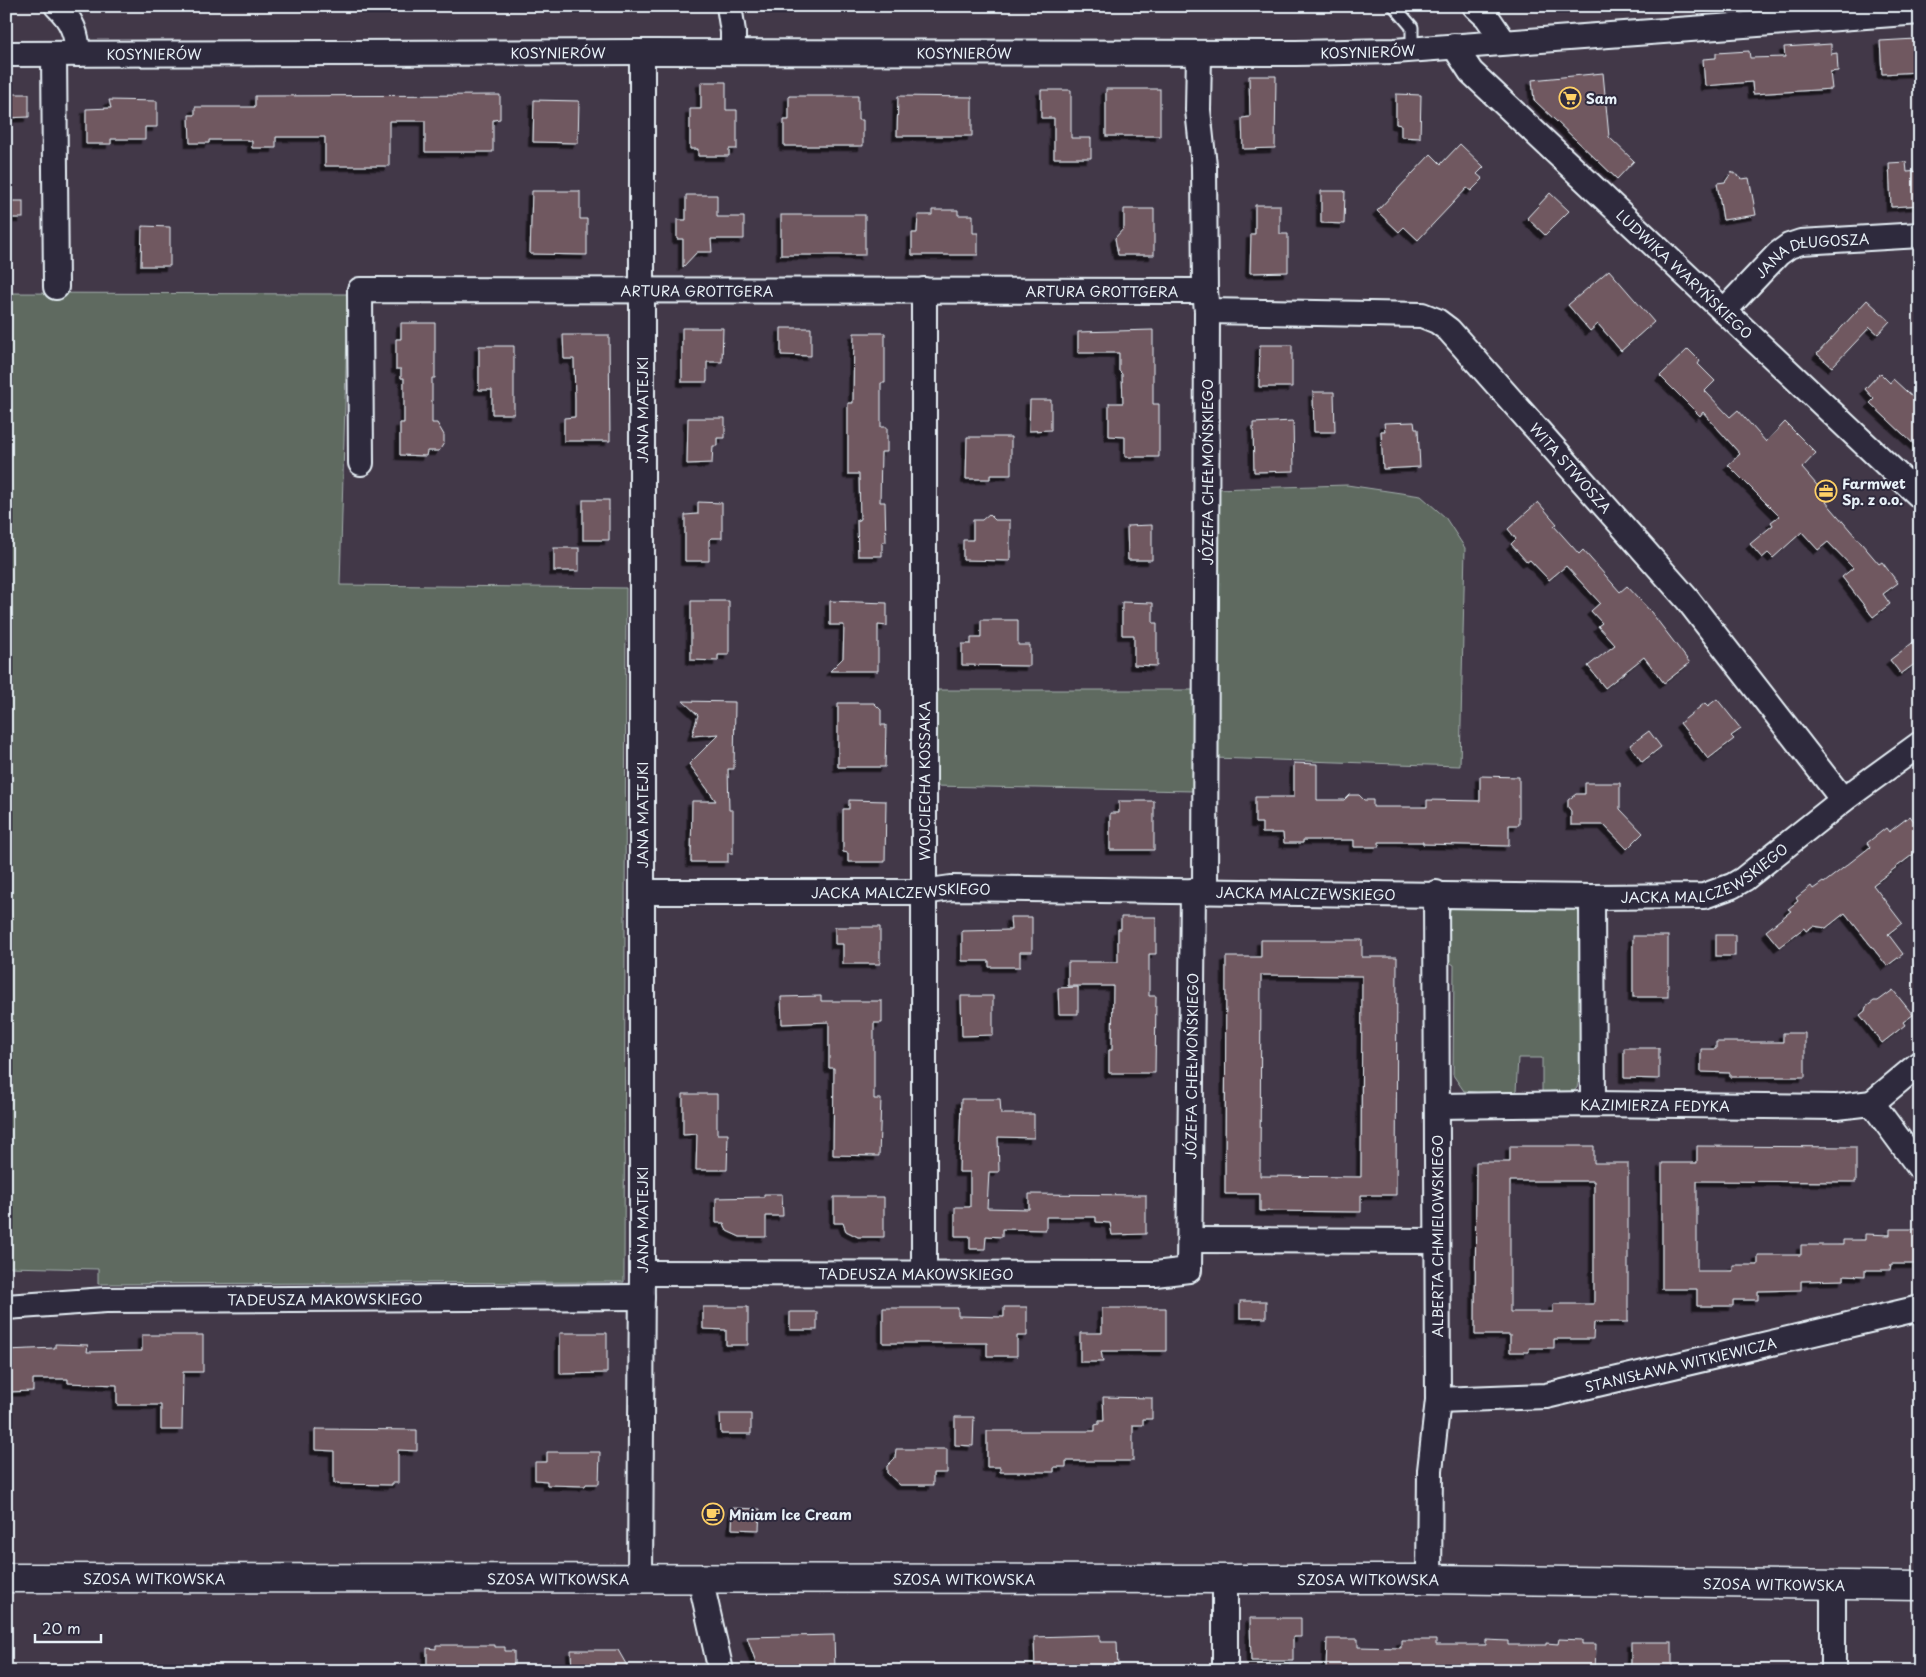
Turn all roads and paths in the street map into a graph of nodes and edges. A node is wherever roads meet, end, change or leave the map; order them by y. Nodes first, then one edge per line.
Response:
1 (56, 6) edge
2 (729, 6) edge
3 (1394, 6) edge
4 (1475, 6) edge
5 (1920, 12) edge
6 (1504, 42) junction
7 (1454, 46) junction
8 (1412, 49) junction
9 (642, 52) junction
10 (733, 52) junction
11 (1199, 53) junction
12 (6, 54) edge
13 (54, 54) junction
14 (78, 54) junction
15 (1920, 236) edge
16 (56, 287) dead end
17 (924, 290) junction
18 (642, 291) junction
19 (1206, 301) junction
20 (1724, 311) junction
21 (361, 463) dead end
22 (1920, 496) edge
23 (1920, 744) edge
24 (1843, 800) junction
25 (642, 892) junction
26 (923, 892) junction
27 (1199, 892) junction
28 (1436, 893) junction
29 (1592, 897) junction
30 (1920, 1063) edge
31 (1872, 1103) junction
32 (1593, 1104) junction
33 (1437, 1106) junction
34 (1920, 1168) edge
35 (1190, 1240) junction
36 (1437, 1240) junction
37 (1189, 1270) joint
38 (924, 1272) junction
39 (642, 1273) junction
40 (642, 1297) junction
41 (6, 1307) edge
42 (1920, 1308) edge
43 (1438, 1400) junction
44 (6, 1578) edge
45 (640, 1578) junction
46 (700, 1578) junction
47 (1225, 1579) junction
48 (1429, 1579) junction
49 (1833, 1585) junction
50 (1920, 1586) edge
51 (722, 1671) edge
52 (1224, 1671) edge
53 (1833, 1671) edge

1 - 14 street
2 - 10 street
3 - 8 lane
4 - 6 street
5 - 6 street, KOSYNIERÓW
6 - 7 street, KOSYNIERÓW
7 - 8 street, KOSYNIERÓW
7 - 20 street, LUDWIKA WARYŃSKIEGO
8 - 11 street, KOSYNIERÓW
9 - 10 street, KOSYNIERÓW
9 - 14 street, KOSYNIERÓW
9 - 18 street, JANA MATEJKI
10 - 11 street, KOSYNIERÓW
11 - 19 street, JÓZEFA CHEŁMOŃSKIEGO
12 - 13 street, KOSYNIERÓW
13 - 14 street, KOSYNIERÓW
13 - 16 street
15 - 20 street, JANA DŁUGOSZA
17 - 18 street, ARTURA GROTTGERA
17 - 19 street, ARTURA GROTTGERA
17 - 26 street, WOJCIECHA KOSSAKA
18 - 21 street, ARTURA GROTTGERA
18 - 25 street, JANA MATEJKI
19 - 24 street, WITA STWOSZA
19 - 27 street, JÓZEFA CHEŁMOŃSKIEGO
20 - 22 street, LUDWIKA WARYŃSKIEGO
23 - 24 street, JACKA MALCZEWSKIEGO
24 - 29 street, JACKA MALCZEWSKIEGO
25 - 26 street, JACKA MALCZEWSKIEGO
25 - 39 street, JANA MATEJKI
26 - 27 street, JACKA MALCZEWSKIEGO
26 - 38 street, WOJCIECHA KOSSAKA
27 - 28 street, JACKA MALCZEWSKIEGO
27 - 35 street, JÓZEFA CHEŁMOŃSKIEGO
28 - 29 street, JACKA MALCZEWSKIEGO
28 - 33 street, ALBERTA CHMIELOWSKIEGO
29 - 32 street
30 - 31 street
31 - 32 street, KAZIMIERZA FEDYKA
31 - 34 street
32 - 33 street, KAZIMIERZA FEDYKA
33 - 36 street, ALBERTA CHMIELOWSKIEGO
35 - 36 street
35 - 37 street, JÓZEFA CHEŁMOŃSKIEGO
36 - 43 street, ALBERTA CHMIELOWSKIEGO
37 - 38 street, TADEUSZA MAKOWSKIEGO
38 - 39 street, TADEUSZA MAKOWSKIEGO
39 - 40 street, JANA MATEJKI
40 - 41 street, TADEUSZA MAKOWSKIEGO
40 - 45 street, JANA MATEJKI
42 - 43 street, STANISŁAWA WITKIEWICZA
43 - 48 street, ALBERTA CHMIELOWSKIEGO
44 - 45 street, SZOSA WITKOWSKA
45 - 46 street, SZOSA WITKOWSKA
46 - 47 street, SZOSA WITKOWSKA
46 - 51 street
47 - 48 street, SZOSA WITKOWSKA
47 - 52 street
48 - 49 street, SZOSA WITKOWSKA
49 - 50 street, SZOSA WITKOWSKA
49 - 53 street

